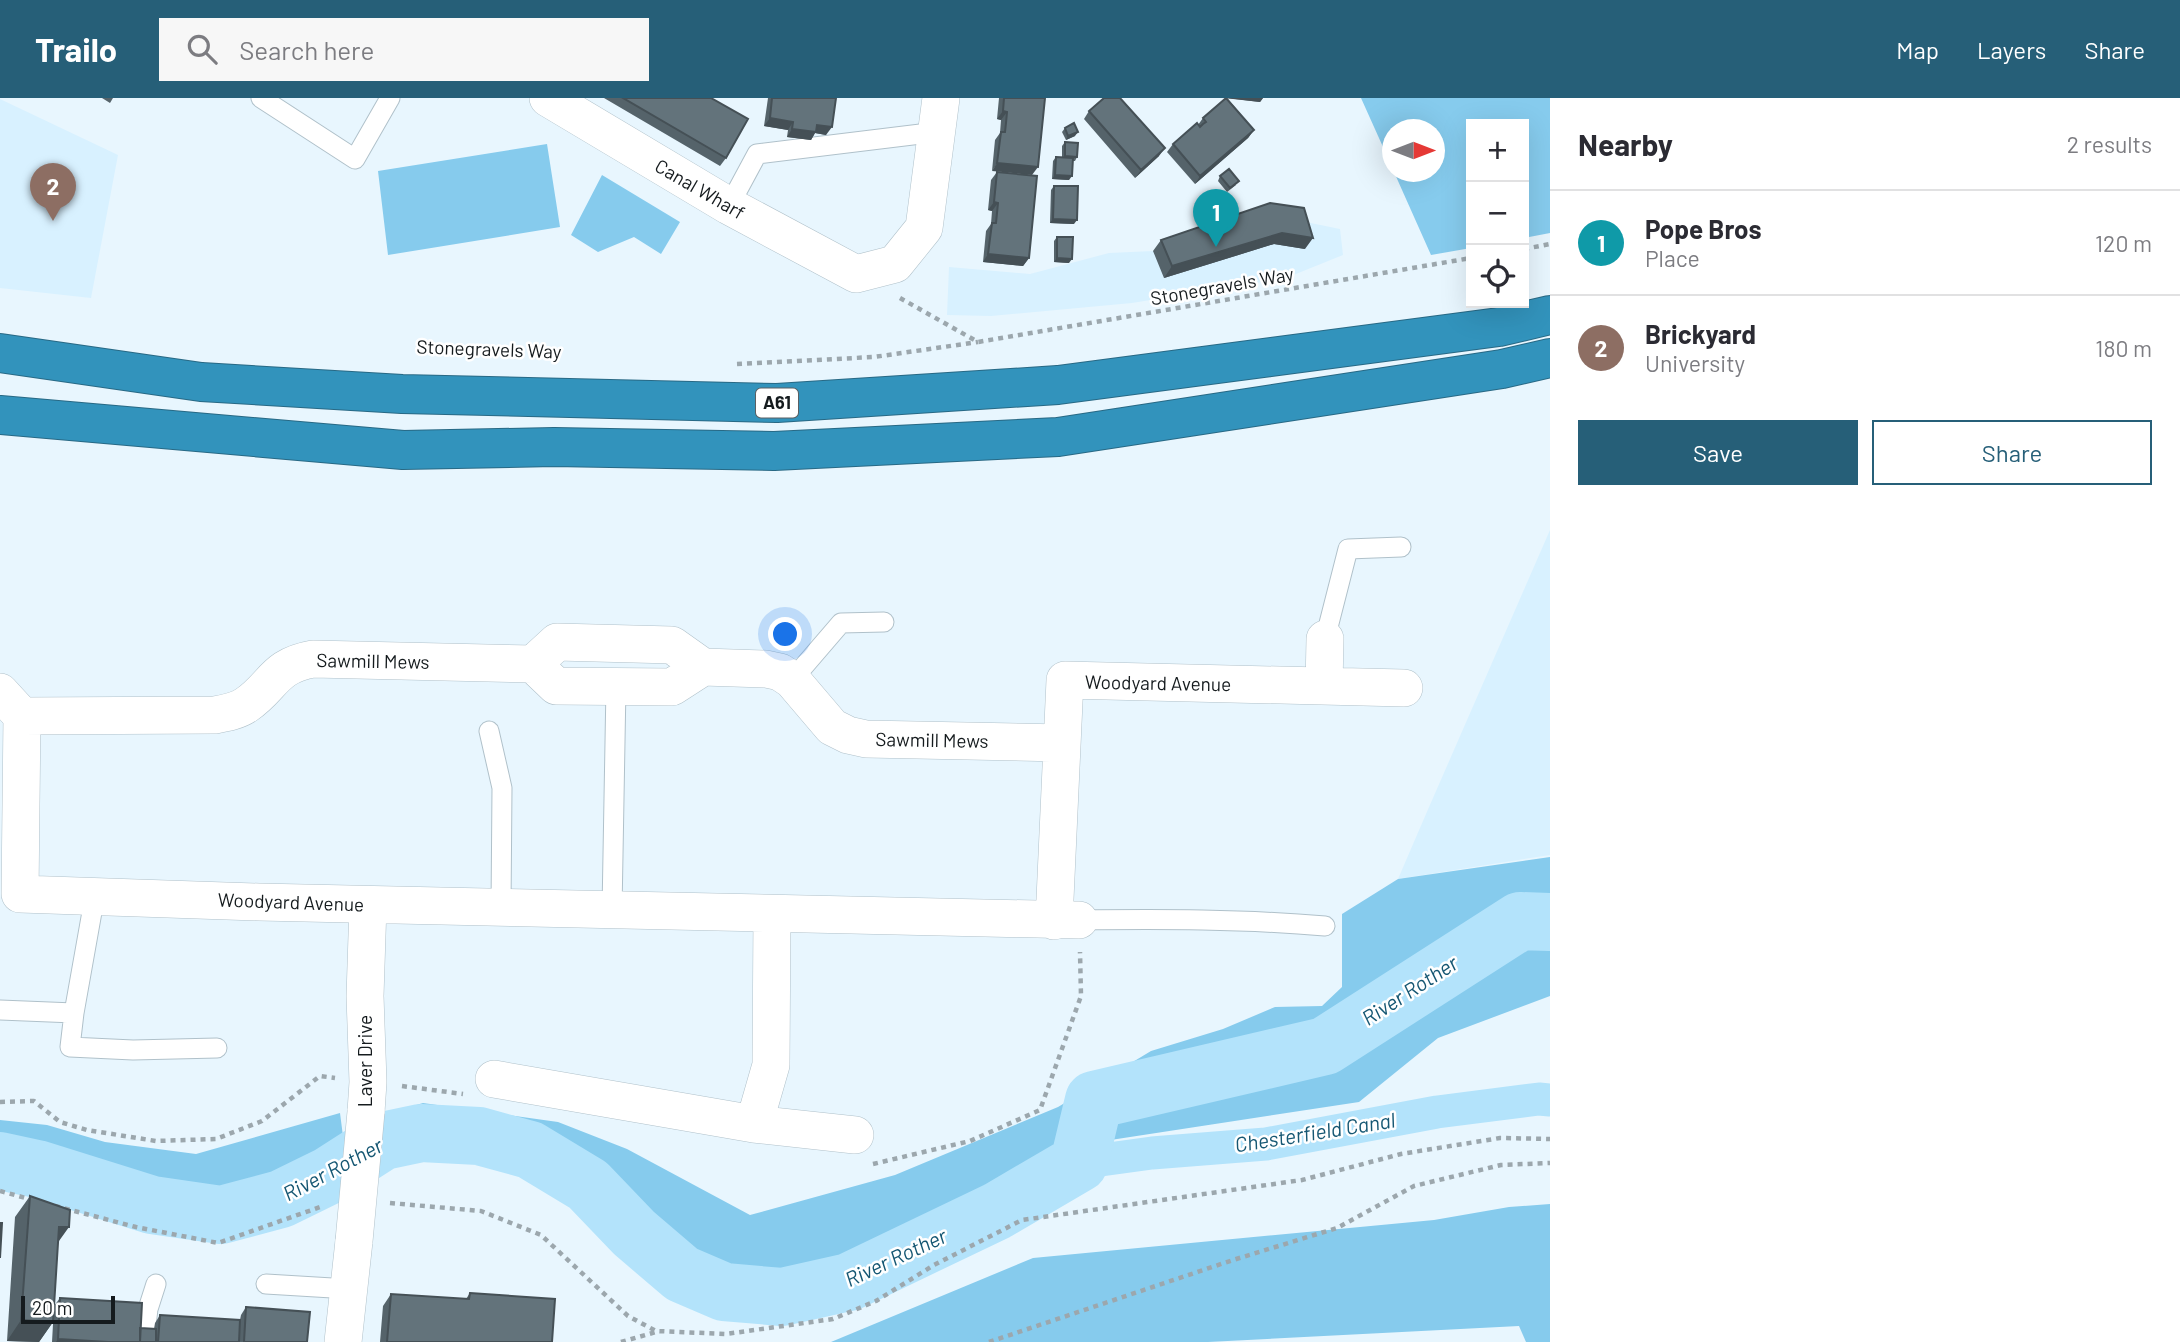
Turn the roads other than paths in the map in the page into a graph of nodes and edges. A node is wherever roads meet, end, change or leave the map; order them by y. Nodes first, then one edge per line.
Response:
1 (261, 98) edge
2 (390, 98) edge
3 (548, 98) edge
4 (939, 115) edge
5 (729, 206) junction
6 (1550, 315) edge
7 (0, 353) edge
8 (1550, 358) edge
9 (0, 415) edge
10 (1401, 547) dead end
11 (884, 622) dead end
12 (1325, 639) joint
13 (533, 664) junction
14 (703, 667) junction
15 (792, 680) junction
16 (616, 686) junction
17 (1324, 687) junction
18 (1404, 688) dead end
19 (11, 704) edge
20 (489, 731) dead end
21 (1062, 743) junction
22 (95, 895) junction
23 (368, 905) junction
24 (501, 908) junction
25 (612, 911) junction
26 (772, 914) junction
27 (1067, 920) junction
28 (1325, 926) dead end
29 (0, 1010) edge
30 (74, 1013) junction
31 (217, 1048) dead end
32 (494, 1079) dead end
33 (754, 1124) junction
34 (855, 1135) dead end
35 (156, 1284) dead end
36 (266, 1284) dead end
37 (349, 1289) junction
38 (145, 1333) edge
39 (344, 1342) edge

1 - 2 lane
3 - 5 street, Canal Wharf
4 - 5 lane
4 - 5 street, Canal Wharf
6 - 7 highway, A61
8 - 9 highway
10 - 12 lane
11 - 15 lane
12 - 17 street
13 - 14 street
13 - 16 street
13 - 19 street, Sawmill Mews
14 - 15 street
14 - 16 street
15 - 21 street, Sawmill Mews
16 - 25 lane
17 - 18 street, Woodyard Avenue
17 - 21 street, Woodyard Avenue
19 - 22 street, Woodyard Avenue
20 - 24 lane
21 - 27 street, Woodyard Avenue
22 - 23 street, Woodyard Avenue
22 - 30 lane
23 - 24 street, Woodyard Avenue
23 - 37 street, Laver Drive, bridge
24 - 25 street, Woodyard Avenue
25 - 26 street, Woodyard Avenue
26 - 27 street, Woodyard Avenue
26 - 33 street
27 - 28 lane, Woodyard Avenue
29 - 30 lane
30 - 31 lane
32 - 33 street
33 - 34 street
35 - 38 lane
36 - 37 lane
37 - 39 street, Laver Drive

